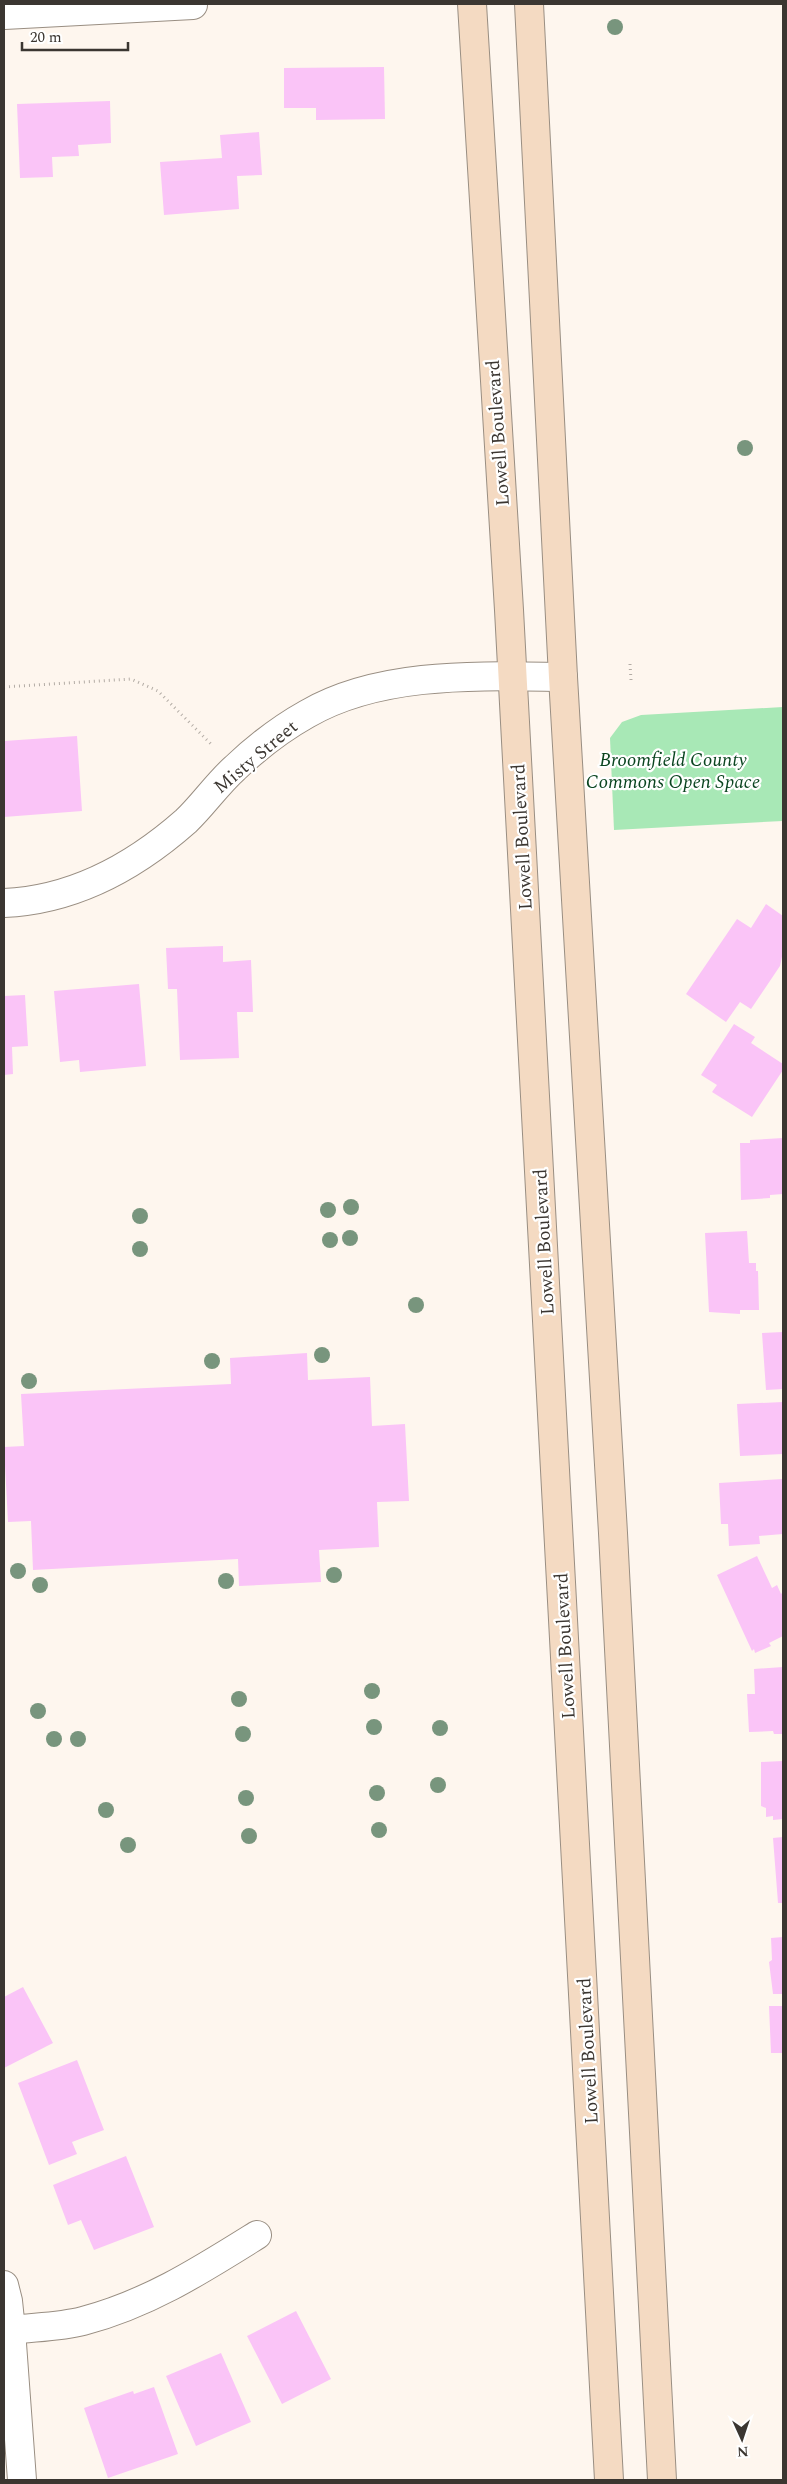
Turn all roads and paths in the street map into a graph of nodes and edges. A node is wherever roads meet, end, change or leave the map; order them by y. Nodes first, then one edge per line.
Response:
1 (472, 4) edge
2 (529, 4) edge
3 (192, 5) dead end
4 (4, 15) edge
5 (630, 664) dead end
6 (511, 676) junction
7 (563, 677) junction
8 (631, 680) dead end
9 (4, 687) edge
10 (216, 750) dead end
11 (4, 904) edge
12 (257, 2235) dead end
13 (4, 2285) edge
14 (11, 2330) junction
15 (22, 2480) edge
16 (609, 2480) edge
17 (662, 2480) edge

1 - 6 main road, Lowell Boulevard
2 - 7 main road
3 - 4 street
5 - 8 path
6 - 7 street, Misty Street
6 - 11 street, Misty Street
6 - 16 main road, Lowell Boulevard
7 - 17 main road
9 - 10 path
12 - 14 street
13 - 14 street
14 - 15 street

